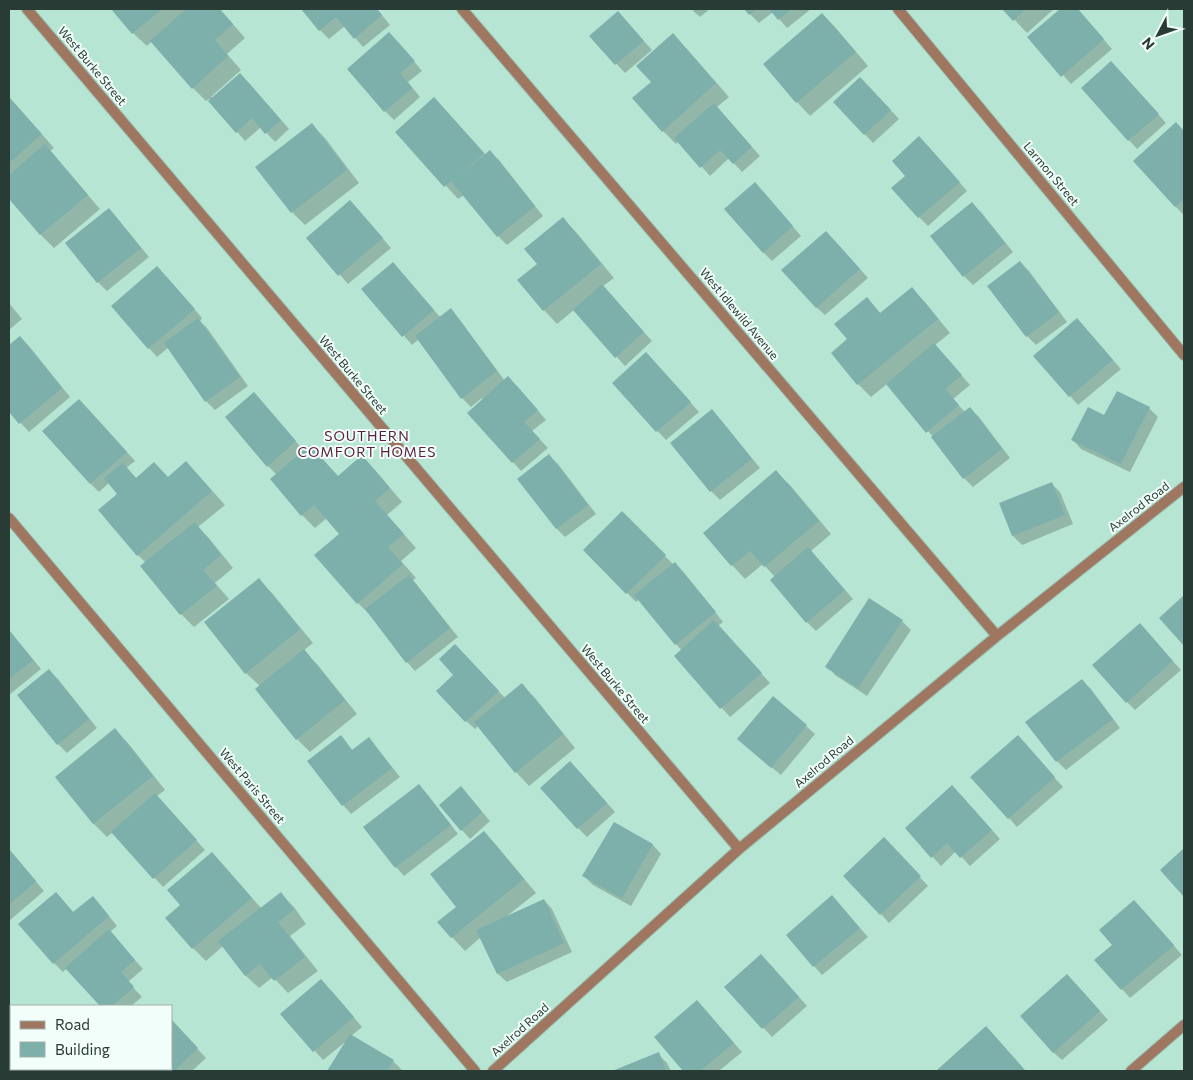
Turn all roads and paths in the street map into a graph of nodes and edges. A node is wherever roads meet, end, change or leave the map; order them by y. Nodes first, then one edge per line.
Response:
1 (27, 9) edge
2 (462, 9) edge
3 (898, 9) edge
4 (1184, 354) edge
5 (1184, 487) edge
6 (9, 518) edge
7 (996, 636) junction
8 (739, 849) junction
9 (1184, 1025) edge
10 (475, 1071) edge
11 (493, 1071) edge
12 (1131, 1071) edge

1 - 8 street, West Burke Street
2 - 7 street, West Idlewild Avenue
3 - 4 street, Larmon Street
5 - 7 street, Axelrod Road
6 - 10 street, West Paris Street
7 - 8 street, Axelrod Road
8 - 11 street, Axelrod Road
9 - 12 street

